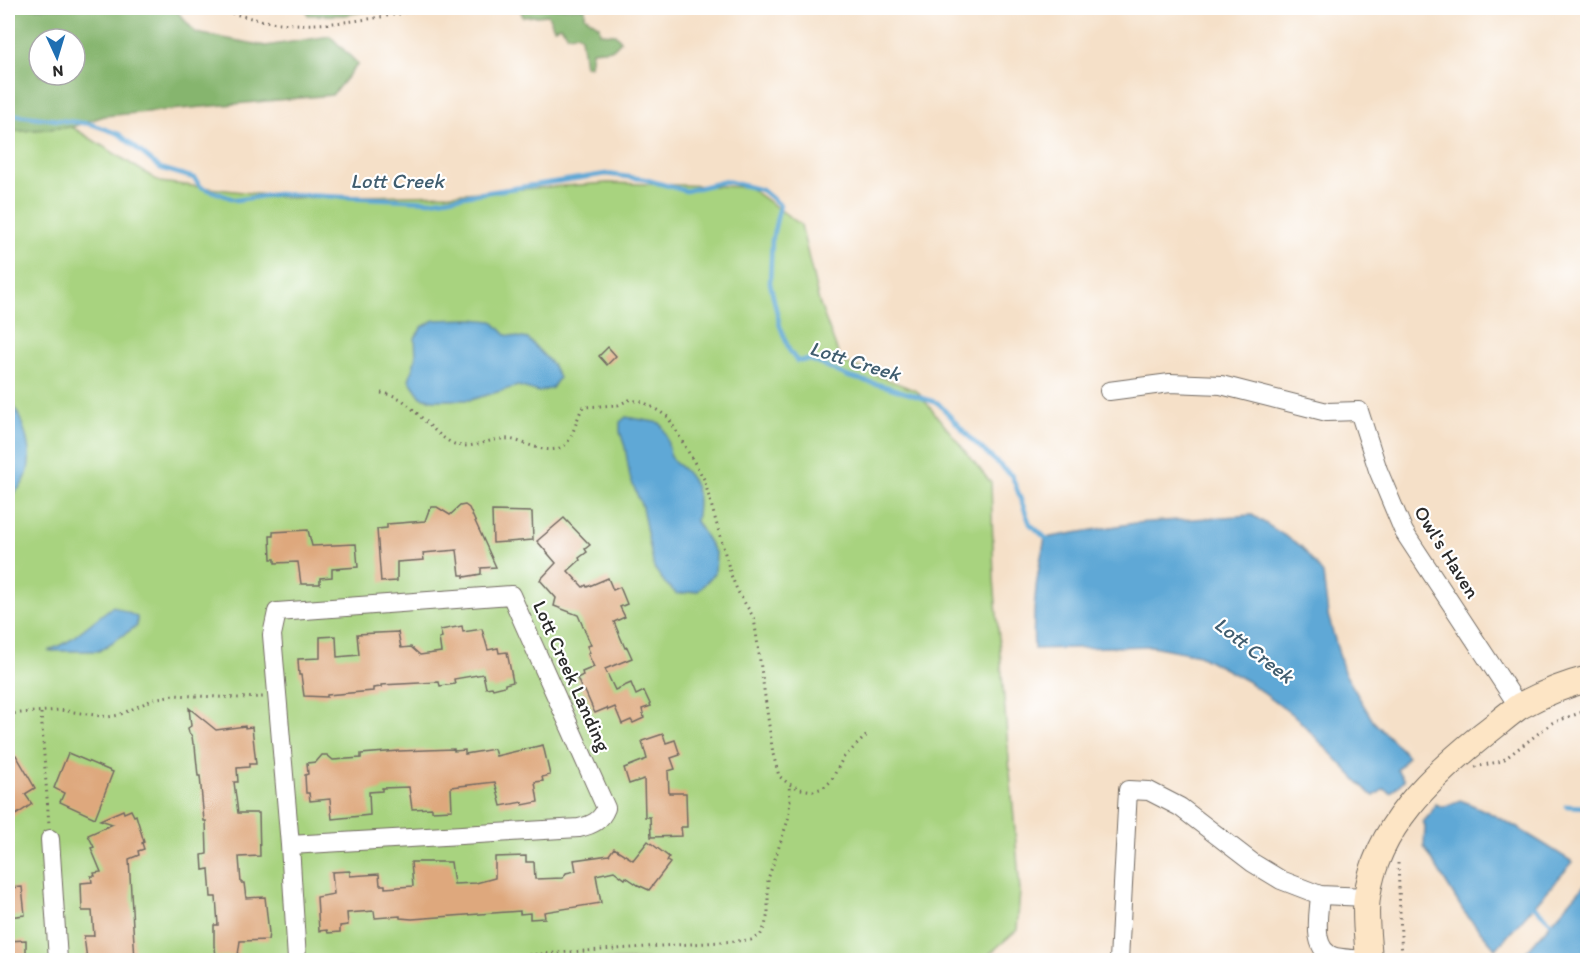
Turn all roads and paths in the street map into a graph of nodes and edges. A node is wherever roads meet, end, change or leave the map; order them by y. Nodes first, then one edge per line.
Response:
1 (222, 8) edge
2 (430, 8) edge
3 (1109, 391) dead end
4 (381, 393) dead end
5 (1587, 679) edge
6 (277, 696) junction
7 (1519, 707) junction
8 (1587, 710) edge
9 (42, 713) junction
10 (8, 714) edge
11 (867, 735) dead end
12 (1458, 766) junction
13 (789, 784) junction
14 (50, 839) joint
15 (290, 845) junction
16 (1393, 848) junction
17 (1320, 895) junction
18 (1367, 897) junction
19 (58, 960) edge
20 (297, 960) edge
21 (451, 960) edge
22 (1119, 960) edge
23 (1369, 960) edge
24 (1402, 960) edge

1 - 2 path
3 - 7 street, Owl's Haven
4 - 13 path
5 - 7 street
6 - 9 path
6 - 15 street, Lott Creek Landing
6 - 15 street, Lott Creek Landing
7 - 12 street
8 - 12 path
9 - 10 path
9 - 14 path
11 - 13 path
12 - 16 street
13 - 21 path
14 - 19 street
15 - 20 street, Lott Creek Landing
16 - 18 street
16 - 24 path
17 - 18 street
17 - 22 street
17 - 23 street
18 - 23 street

